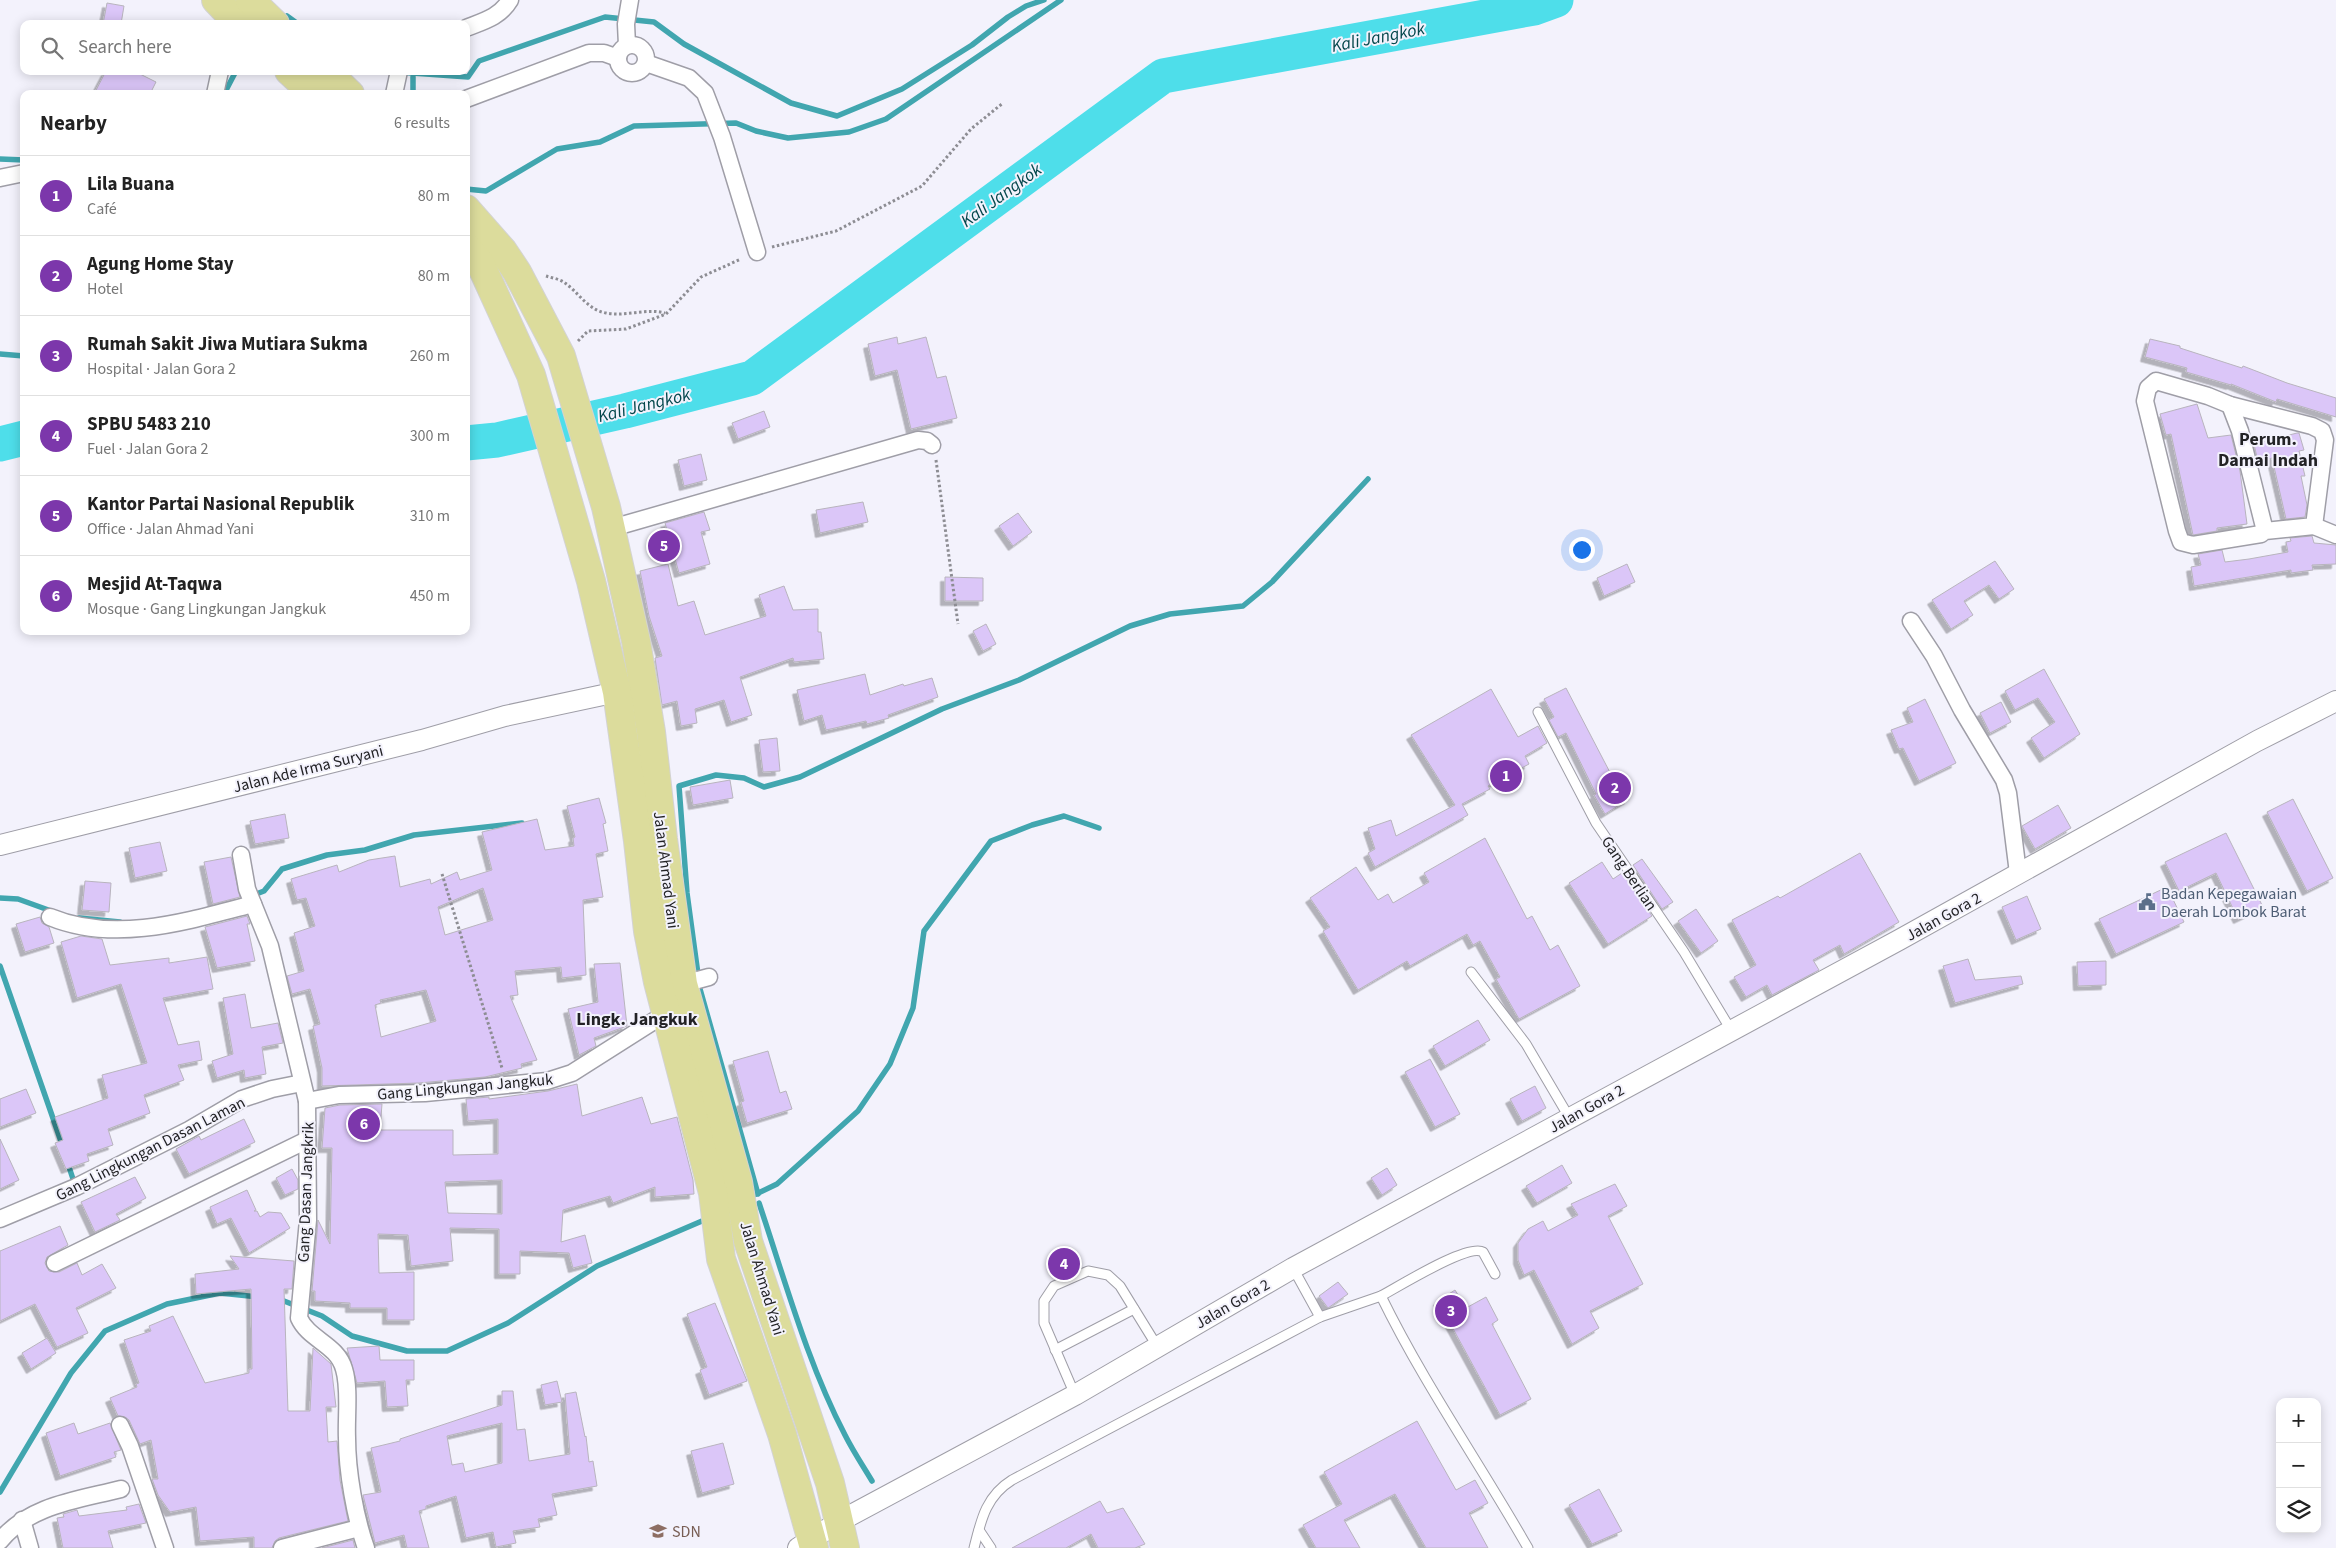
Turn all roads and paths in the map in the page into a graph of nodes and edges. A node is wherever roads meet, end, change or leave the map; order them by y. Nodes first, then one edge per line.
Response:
1 (216, 0) edge
2 (250, 0) edge
3 (510, 0) edge
4 (628, 12) edge
5 (235, 20) edge
6 (271, 20) edge
7 (470, 26) edge
8 (623, 52) junction
9 (219, 75) edge
10 (293, 75) edge
11 (330, 75) edge
12 (216, 90) edge
13 (310, 90) edge
14 (346, 90) edge
15 (470, 98) edge
16 (1003, 103) dead end
17 (20, 174) edge
18 (0, 178) edge
19 (470, 214) edge
20 (470, 251) edge
21 (757, 252) junction
22 (521, 278) junction
23 (666, 314) junction
24 (561, 356) junction
25 (2230, 405) junction
26 (932, 445) joint
27 (609, 518) junction
28 (2314, 526) junction
29 (2265, 531) junction
30 (2336, 535) edge
31 (1911, 620) dead end
32 (958, 624) dead end
33 (617, 692) junction
34 (2336, 701) edge
35 (1538, 712) dead end
36 (0, 845) edge
37 (241, 855) dead end
38 (2018, 873) junction
39 (442, 874) dead end
40 (250, 898) junction
41 (50, 917) dead end
42 (1471, 972) dead end
43 (709, 976) dead end
44 (688, 983) junction
45 (667, 1016) junction
46 (1731, 1030) junction
47 (302, 1083) junction
48 (507, 1085) junction
49 (307, 1101) junction
50 (1569, 1117) junction
51 (712, 1134) junction
52 (307, 1140) junction
53 (0, 1219) edge
54 (55, 1263) dead end
55 (1293, 1268) junction
56 (1495, 1274) dead end
57 (760, 1277) junction
58 (731, 1289) junction
59 (1381, 1296) junction
60 (1134, 1309) junction
61 (1320, 1317) junction
62 (1157, 1346) junction
63 (1055, 1350) junction
64 (1075, 1395) junction
65 (120, 1425) dead end
66 (121, 1489) dead end
67 (22, 1520) junction
68 (840, 1521) junction
69 (359, 1528) junction
70 (979, 1530) junction
71 (0, 1541) edge
72 (808, 1545) edge
73 (30, 1548) edge
74 (164, 1548) edge
75 (282, 1548) edge
76 (366, 1548) edge
77 (845, 1548) edge
78 (974, 1548) edge
79 (991, 1548) edge
80 (1528, 1548) edge

1 - 5 highway
2 - 6 highway
3 - 7 street
4 - 8 street
8 - 15 street
8 - 21 street
9 - 12 street
10 - 13 highway
11 - 14 highway
16 - 21 path
17 - 18 street
19 - 22 highway, Jalan Ahmad Yani
20 - 33 highway
21 - 23 path
22 - 23 path
22 - 24 highway, Jalan Ahmad Yani
23 - 24 path
24 - 27 highway, Jalan Ahmad Yani
25 - 28 street
25 - 29 street
25 - 29 street
26 - 27 street
26 - 32 path
27 - 44 highway, Jalan Ahmad Yani
28 - 29 street
28 - 30 street
31 - 38 street
33 - 36 street, Jalan Ade Irma Suryani
33 - 45 highway
34 - 38 street, Jalan Gora 2
35 - 46 lane, Gang Berlian
37 - 40 street, Gang Dasan Jangkrik
38 - 46 street, Jalan Gora 2
39 - 48 path
40 - 41 street
40 - 47 street, Gang Dasan Jangkrik
42 - 50 lane
43 - 44 street
44 - 51 highway, Jalan Ahmad Yani
45 - 48 street, Gang Lingkungan Jangkuk
45 - 51 highway
46 - 50 street, Jalan Gora 2
47 - 49 street, Gang Dasan Jangkrik
47 - 53 street, Gang Lingkungan Dasan Laman
48 - 49 street, Gang Lingkungan Jangkuk
49 - 52 street, Gang Dasan Jangkrik
50 - 55 street, Jalan Gora 2
51 - 57 highway, Jalan Ahmad Yani
51 - 58 highway
52 - 54 street
52 - 69 street, Gang Dasan Jangkrik
55 - 61 lane
55 - 62 street, Jalan Gora 2
56 - 59 lane
57 - 58 highway
57 - 68 highway, Jalan Ahmad Yani
58 - 72 highway
59 - 61 lane
59 - 80 lane
60 - 62 lane
60 - 63 lane
60 - 63 lane
61 - 70 lane
62 - 64 street, Jalan Gora 2
63 - 64 lane
64 - 68 street, Jalan Gora 2
65 - 74 street
66 - 67 street
67 - 71 street
67 - 73 street
68 - 72 street, Jalan Gora 2
68 - 77 highway, Jalan Ahmad Yani
69 - 75 street
69 - 76 street, Gang Dasan Jangkrik
70 - 78 lane
70 - 79 lane

